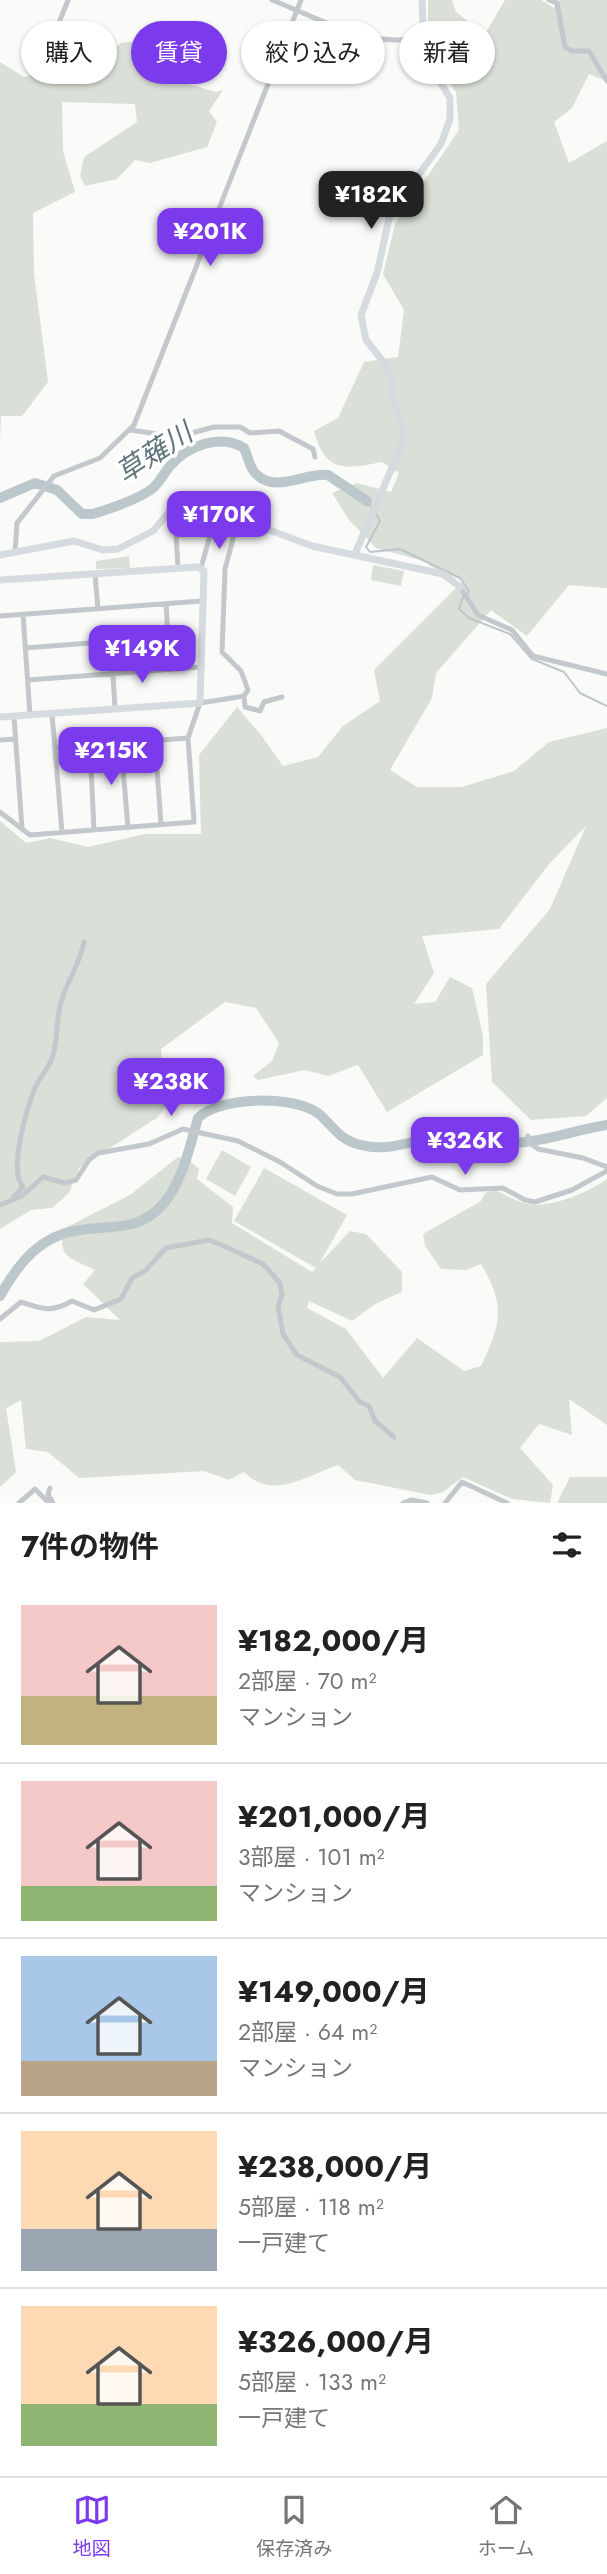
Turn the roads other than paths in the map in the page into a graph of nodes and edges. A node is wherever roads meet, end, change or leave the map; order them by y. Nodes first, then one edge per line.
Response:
1 (68, 0) edge
2 (272, 0) edge
3 (301, 0) edge
4 (422, 0) edge
5 (548, 0) edge
6 (297, 10) junction
7 (60, 21) edge
8 (421, 21) edge
9 (399, 43) edge
10 (607, 80) edge
11 (443, 84) edge
12 (131, 430) junction
13 (315, 457) dead end
14 (238, 520) junction
15 (212, 528) dead end
16 (176, 534) dead end
17 (15, 552) junction
18 (355, 554) junction
19 (0, 555) edge
20 (178, 568) junction
21 (201, 568) junction
22 (95, 574) junction
23 (0, 580) edge
24 (460, 587) joint
25 (202, 601) junction
26 (166, 604) junction
27 (98, 609) junction
28 (23, 614) junction
29 (0, 616) edge
30 (168, 637) junction
31 (25, 648) junction
32 (201, 667) junction
33 (170, 670) junction
34 (607, 674) edge
35 (113, 675) junction
36 (28, 680) junction
37 (244, 696) junction
38 (282, 697) dead end
39 (200, 703) junction
40 (115, 709) junction
41 (52, 714) junction
42 (30, 715) junction
43 (0, 717) edge
44 (14, 717) junction
45 (188, 738) junction
46 (15, 739) junction
47 (0, 740) edge
48 (155, 741) junction
49 (121, 744) junction
50 (90, 746) junction
51 (55, 748) junction
52 (0, 812) edge
53 (161, 824) junction
54 (22, 828) junction
55 (128, 828) junction
56 (94, 830) junction
57 (62, 832) junction
58 (84, 942) dead end
59 (528, 1136) dead end
60 (607, 1169) edge
61 (14, 1200) junction
62 (0, 1205) edge
63 (0, 1319) edge
64 (394, 1437) dead end
65 (50, 1488) dead end
66 (448, 1502) edge
67 (19, 1503) edge
68 (51, 1503) edge
69 (403, 1503) edge
70 (427, 1503) edge
71 (507, 1503) edge

1 - 7 street
2 - 6 street
3 - 6 street
4 - 8 street
5 - 10 street
6 - 9 street
6 - 12 street
11 - 18 street
12 - 13 street
12 - 17 street
14 - 17 street
14 - 18 street
14 - 37 street
15 - 21 street
16 - 20 street
17 - 19 street
18 - 24 street
20 - 21 street
20 - 22 street
21 - 25 street
22 - 23 street
22 - 27 street
24 - 34 street
25 - 26 street
25 - 32 street
26 - 27 street
26 - 30 street
27 - 28 street
28 - 29 street
28 - 31 street
30 - 31 street
30 - 33 street
31 - 36 street
32 - 33 street
32 - 39 street
33 - 35 street
35 - 36 street
35 - 40 street
36 - 42 street
37 - 38 street
37 - 39 street
39 - 40 street
39 - 45 street
40 - 41 street
41 - 42 street
41 - 51 street
42 - 44 street
43 - 44 street
44 - 46 street
45 - 48 street
45 - 53 street
46 - 47 street
46 - 54 street
48 - 49 street
48 - 53 street
49 - 50 street
49 - 55 street
50 - 51 street
50 - 56 street
51 - 57 street
52 - 54 street
53 - 55 street
54 - 57 street
55 - 56 street
56 - 57 street
58 - 61 street
59 - 60 street
60 - 61 street
61 - 62 street
63 - 64 street
65 - 68 street
66 - 71 street
67 - 68 street
69 - 70 street

